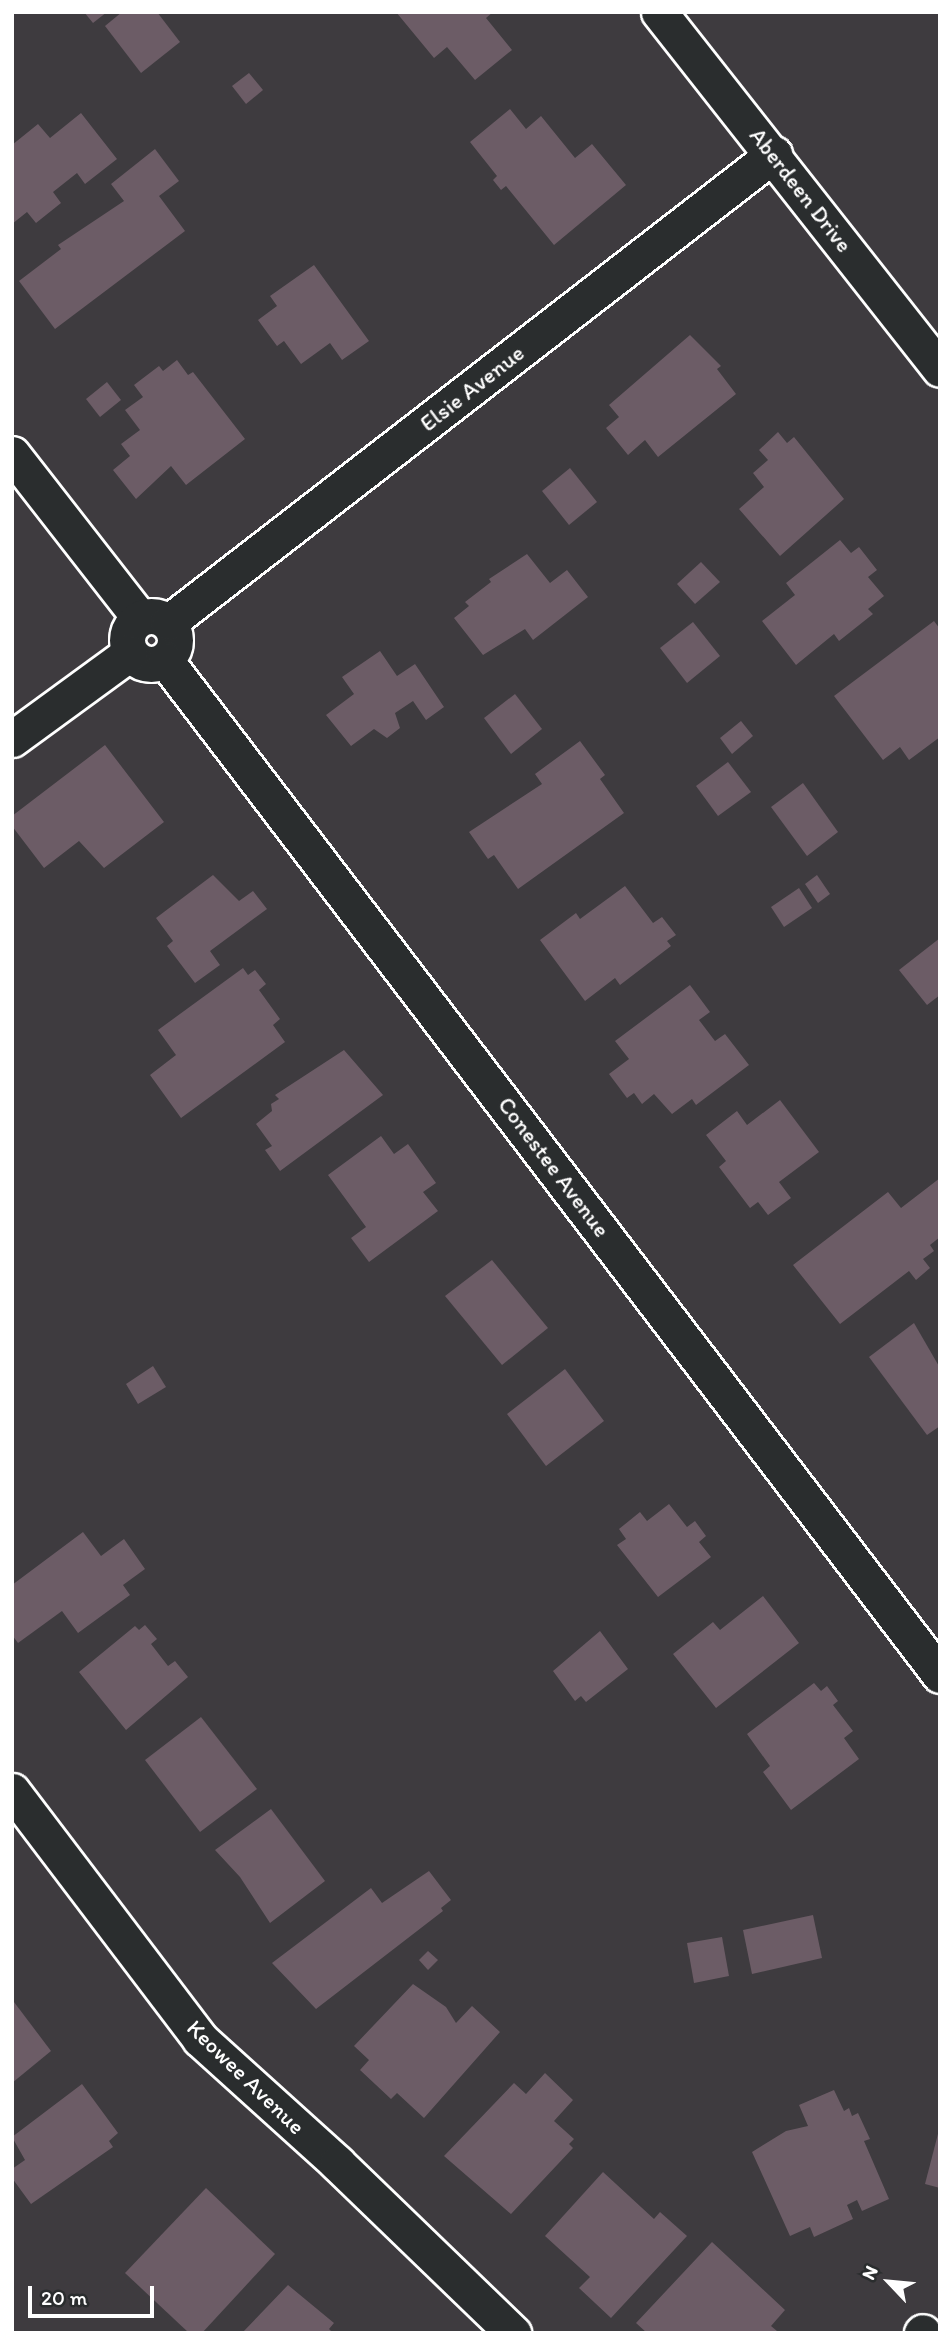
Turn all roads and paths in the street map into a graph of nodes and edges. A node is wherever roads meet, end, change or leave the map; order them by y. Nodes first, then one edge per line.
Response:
1 (659, 12) edge
2 (774, 154) junction
3 (940, 369) edge
4 (12, 454) edge
5 (154, 620) junction
6 (130, 653) junction
7 (165, 660) junction
8 (12, 739) edge
9 (940, 1675) edge
10 (12, 1791) edge
11 (513, 2333) edge

1 - 2 street, Aberdeen Drive
2 - 3 street, Aberdeen Drive
2 - 5 street, Elsie Avenue
4 - 5 street
5 - 6 street
5 - 7 street
6 - 7 street
6 - 8 street
7 - 9 street, Conestee Avenue
10 - 11 street, Keowee Avenue

